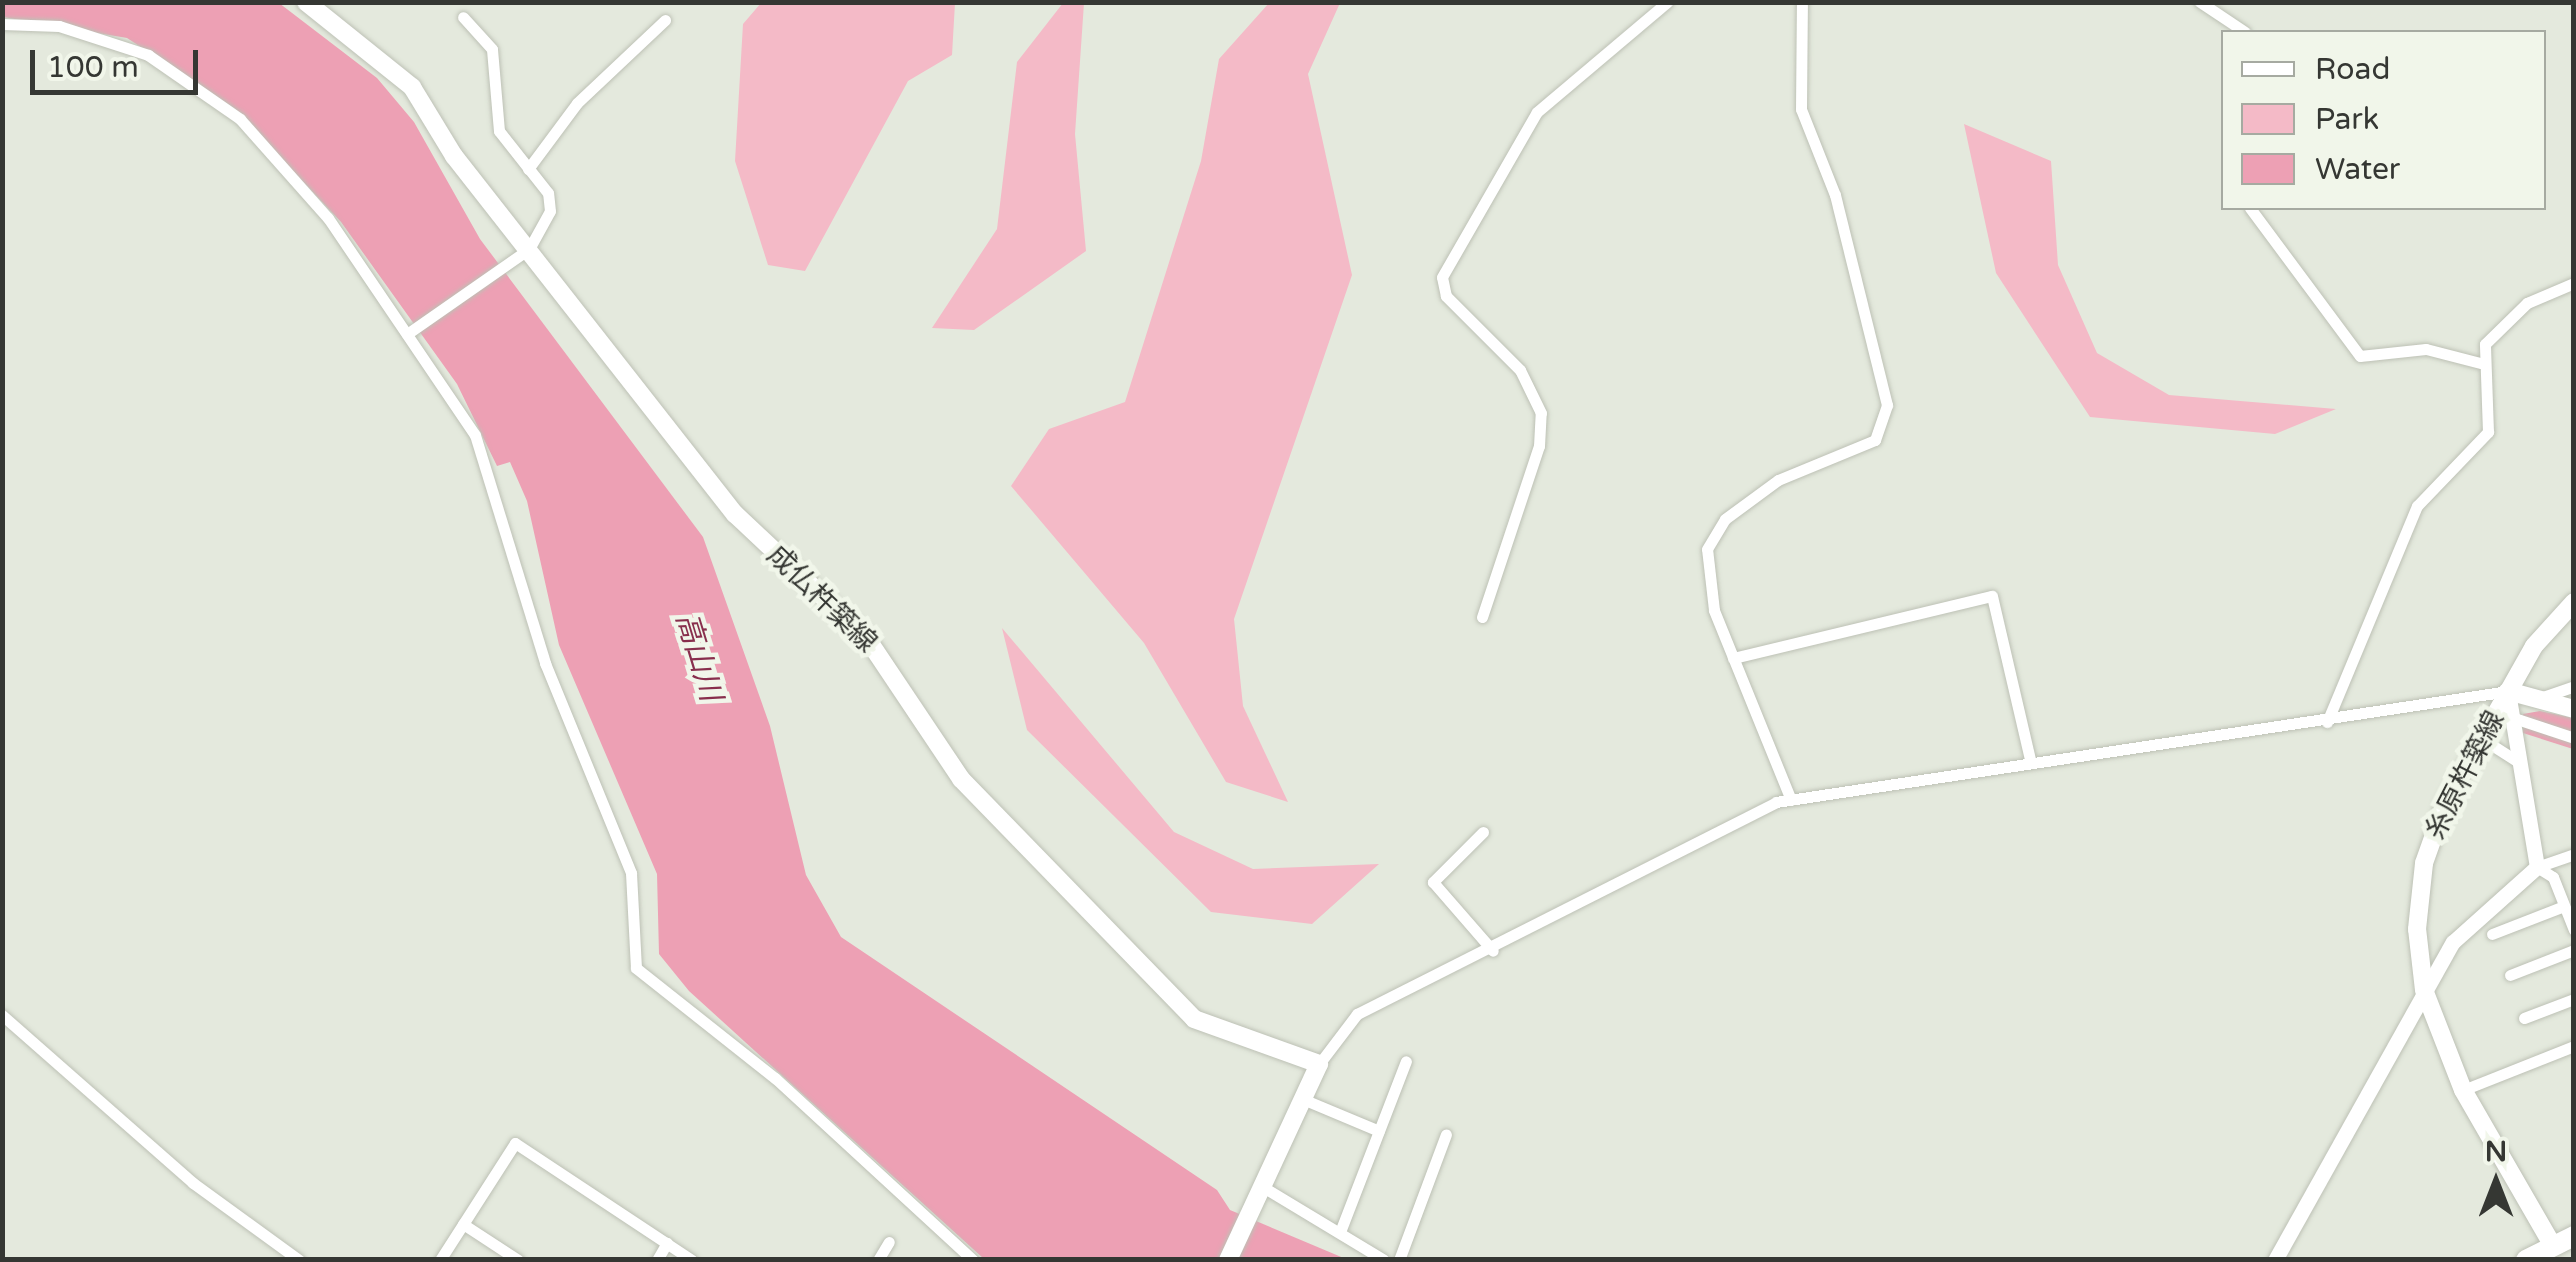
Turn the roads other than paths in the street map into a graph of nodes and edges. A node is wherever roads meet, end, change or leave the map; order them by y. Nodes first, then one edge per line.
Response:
1 (306, 2) edge
2 (1667, 2) edge
3 (1802, 2) edge
4 (2200, 2) edge
5 (463, 17) dead end
6 (665, 20) dead end
7 (2, 24) edge
8 (2242, 30) edge
9 (528, 168) junction
10 (2251, 210) edge
11 (530, 249) junction
12 (2574, 283) edge
13 (408, 334) junction
14 (2480, 364) junction
15 (2574, 602) edge
16 (1482, 617) dead end
17 (1734, 658) junction
18 (2574, 686) edge
19 (2508, 691) junction
20 (2540, 698) junction
21 (2574, 710) edge
22 (2511, 718) junction
23 (2328, 722) junction
24 (2480, 738) junction
25 (2574, 738) edge
26 (2030, 758) junction
27 (2520, 763) junction
28 (1791, 800) junction
29 (1483, 832) dead end
30 (2574, 854) edge
31 (2537, 867) junction
32 (2564, 906) junction
33 (2574, 930) edge
34 (2492, 934) dead end
35 (1492, 950) junction
36 (2574, 950) edge
37 (2510, 976) dead end
38 (2424, 990) junction
39 (2574, 998) edge
40 (2, 1015) edge
41 (2524, 1018) dead end
42 (2574, 1046) edge
43 (1406, 1061) dead end
44 (1319, 1064) junction
45 (2463, 1090) junction
46 (1306, 1100) junction
47 (1379, 1131) junction
48 (1446, 1134) dead end
49 (1268, 1190) junction
50 (463, 1224) junction
51 (1340, 1232) junction
52 (2574, 1236) edge
53 (889, 1242) dead end
54 (667, 1243) junction
55 (2554, 1246) junction
56 (299, 1260) edge
57 (440, 1260) edge
58 (518, 1260) edge
59 (657, 1260) edge
60 (692, 1260) edge
61 (878, 1260) edge
62 (973, 1260) edge
63 (1228, 1260) edge
64 (1384, 1260) edge
65 (1400, 1260) edge
66 (2275, 1260) edge
67 (2526, 1260) edge

1 - 11 main road, 成仏杵築線
2 - 16 street
3 - 17 street
4 - 8 street
5 - 9 street
6 - 9 street
7 - 13 street
9 - 11 street
10 - 14 street
11 - 13 street
11 - 44 main road, 成仏杵築線
12 - 14 street
13 - 62 street
14 - 23 street
15 - 19 main road, 糸原杵築線
17 - 26 street
17 - 28 street
18 - 20 street
19 - 20 main road, 糸原杵築線
19 - 22 street
19 - 23 street
19 - 24 main road, 糸原杵築線
20 - 21 main road, 糸原杵築線
22 - 25 street
22 - 27 street
23 - 26 street
24 - 27 street
24 - 38 main road, 糸原杵築線
26 - 28 street
27 - 31 street
28 - 35 street
29 - 35 street
30 - 31 street
31 - 32 street
31 - 38 street
32 - 33 street
32 - 34 street
35 - 44 street
36 - 37 street
38 - 45 main road, 糸原杵築線
38 - 66 street
39 - 41 street
40 - 56 street
42 - 45 street
43 - 47 street
44 - 46 main road
45 - 55 main road, 糸原杵築線
46 - 47 street
46 - 49 main road
47 - 51 street
48 - 65 street
49 - 51 street
49 - 63 main road
50 - 54 street
50 - 57 street
50 - 58 street
51 - 64 street
52 - 55 highway
53 - 61 street
54 - 59 street
54 - 60 street
55 - 67 highway

